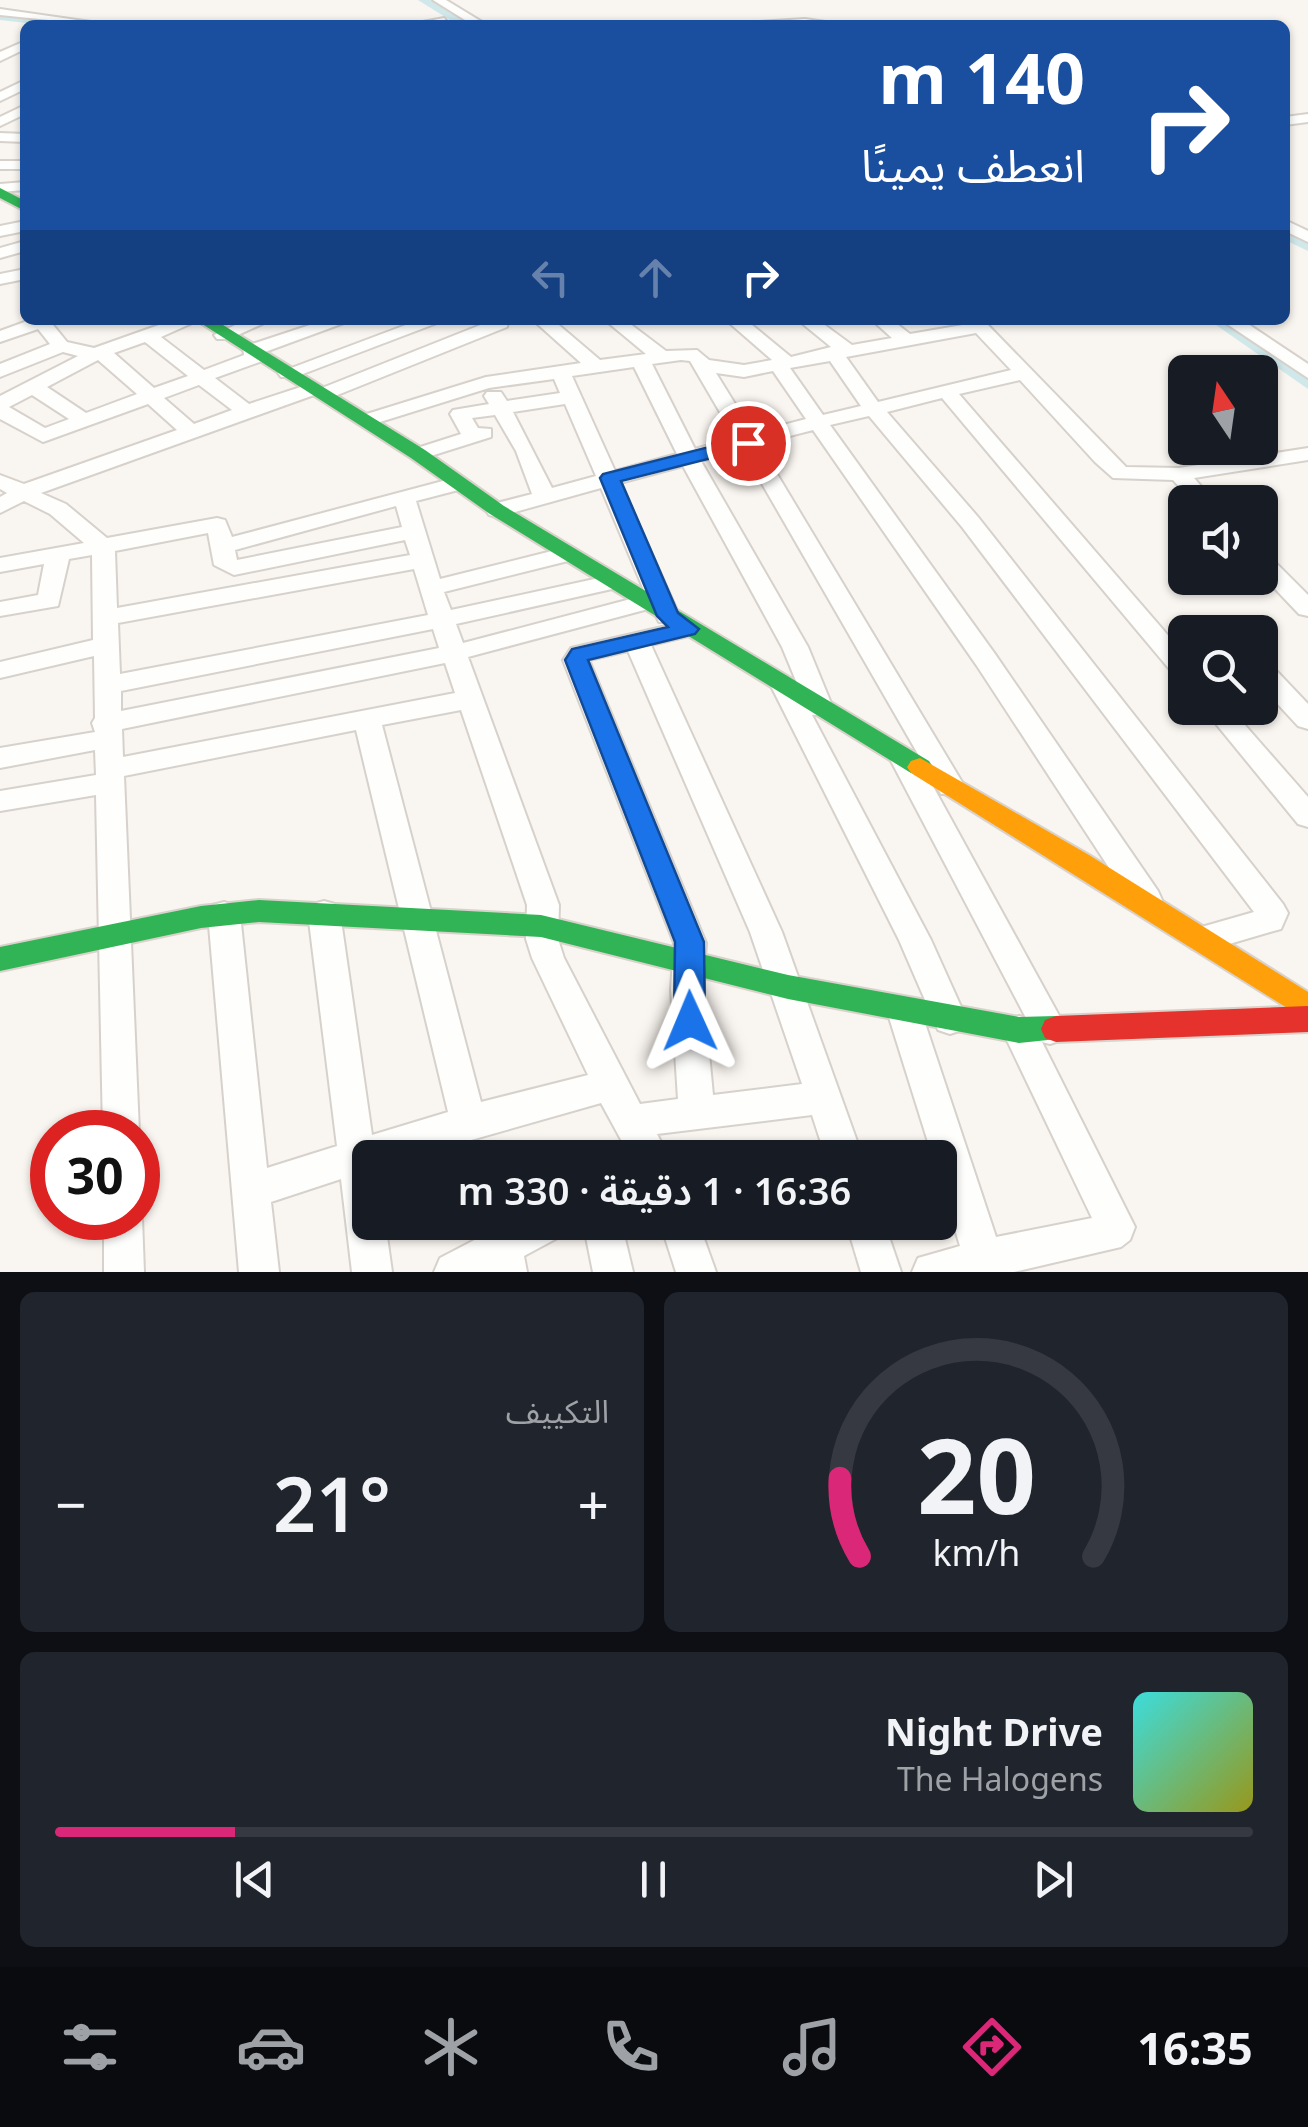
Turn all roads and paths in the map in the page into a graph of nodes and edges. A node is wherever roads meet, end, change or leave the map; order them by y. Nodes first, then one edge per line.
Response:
1 (438, 0) edge
2 (0, 12) edge
3 (49, 18) edge
4 (472, 20) edge
5 (31, 325) edge
6 (43, 325) edge
7 (178, 325) edge
8 (323, 325) edge
9 (422, 325) edge
10 (496, 325) edge
11 (548, 325) edge
12 (620, 325) edge
13 (740, 325) edge
14 (812, 325) edge
15 (886, 325) edge
16 (952, 325) edge
17 (989, 325) edge
18 (1238, 325) edge
19 (214, 327) edge
20 (150, 336) junction
21 (0, 338) edge
22 (906, 340) junction
23 (364, 345) junction
24 (61, 346) junction
25 (840, 351) junction
26 (98, 353) junction
27 (254, 354) junction
28 (662, 357) junction
29 (641, 361) junction
30 (781, 363) junction
31 (703, 365) junction
32 (398, 366) junction
33 (599, 369) junction
34 (0, 371) edge
35 (1308, 372) edge
36 (288, 373) junction
37 (1024, 373) junction
38 (562, 374) junction
39 (205, 377) junction
40 (486, 383) junction
41 (35, 388) junction
42 (945, 390) junction
43 (318, 392) junction
44 (448, 394) junction
45 (149, 396) junction
46 (570, 396) junction
47 (499, 406) junction
48 (0, 407) edge
49 (874, 408) junction
50 (244, 410) junction
51 (460, 414) junction
52 (83, 420) junction
53 (364, 421) junction
54 (818, 422) junction
55 (189, 430) junction
56 (513, 430) junction
57 (472, 435) junction
58 (748, 443) junction
59 (418, 454) junction
60 (1308, 454) edge
61 (689, 458) junction
62 (1179, 474) junction
63 (610, 478) junction
64 (0, 481) edge
65 (458, 484) junction
66 (1189, 485) edge
67 (23, 492) junction
68 (544, 495) junction
69 (404, 496) junction
70 (0, 506) edge
71 (497, 510) junction
72 (415, 532) junction
73 (224, 546) junction
74 (103, 547) junction
75 (58, 554) junction
76 (568, 554) junction
77 (423, 560) junction
78 (0, 565) edge
79 (1278, 579) edge
80 (613, 582) junction
81 (430, 588) junction
82 (0, 609) edge
83 (1308, 610) edge
84 (668, 616) junction
85 (103, 618) junction
86 (444, 620) junction
87 (637, 642) junction
88 (104, 646) junction
89 (1168, 652) edge
90 (454, 653) junction
91 (0, 670) edge
92 (105, 685) junction
93 (784, 686) junction
94 (1278, 688) edge
95 (470, 699) junction
96 (820, 708) junction
97 (1308, 720) edge
98 (367, 721) junction
99 (1230, 725) edge
100 (106, 731) junction
101 (0, 758) edge
102 (904, 758) junction
103 (108, 777) junction
104 (952, 787) junction
105 (0, 801) edge
106 (1308, 816) edge
107 (1152, 908) junction
108 (324, 913) junction
109 (224, 914) junction
110 (415, 918) junction
111 (542, 926) junction
112 (116, 933) junction
113 (1202, 939) junction
114 (0, 960) edge
115 (691, 963) junction
116 (788, 986) junction
117 (1308, 1008) edge
118 (904, 1010) junction
119 (1308, 1019) edge
120 (950, 1020) junction
121 (1034, 1030) junction
122 (610, 1085) junction
123 (826, 1097) junction
124 (120, 1110) edge
125 (698, 1112) junction
126 (631, 1121) junction
127 (468, 1122) junction
128 (353, 1140) edge
129 (412, 1140) edge
130 (641, 1140) edge
131 (839, 1140) edge
132 (939, 1140) edge
133 (352, 1159) edge
134 (252, 1190) junction
135 (957, 1192) edge
136 (123, 1240) edge
137 (367, 1240) edge
138 (527, 1240) edge
139 (606, 1240) edge
140 (686, 1240) edge
141 (871, 1240) edge
142 (505, 1258) edge
143 (987, 1265) edge
144 (124, 1272) edge
145 (259, 1272) edge
146 (372, 1272) edge
147 (454, 1272) edge
148 (613, 1272) edge
149 (696, 1272) edge
150 (881, 1272) edge
151 (932, 1272) edge

1 - 4 street
2 - 3 street
5 - 21 street
6 - 24 street
7 - 20 street
8 - 27 street
9 - 23 street
10 - 32 street
11 - 33 street
12 - 28 street
13 - 30 street
14 - 25 street
15 - 22 street
16 - 22 street
17 - 37 street
18 - 35 street
19 - 27 main road
20 - 26 street
20 - 39 street
22 - 25 street
23 - 32 street
23 - 36 street
24 - 26 street
24 - 34 street
25 - 30 street
25 - 49 street
26 - 41 street
26 - 45 street
27 - 36 main road
27 - 39 street
28 - 29 street
28 - 31 street
29 - 33 street
29 - 61 street
30 - 31 street
30 - 54 street
31 - 58 street
32 - 43 street
32 - 44 street
33 - 38 street
36 - 43 main road
37 - 42 street
37 - 62 street
38 - 40 street
38 - 46 street
39 - 45 street
39 - 50 street
40 - 44 street
40 - 47 street
41 - 48 street
41 - 52 street
42 - 49 street
42 - 89 street
43 - 50 street
43 - 53 main road
44 - 51 street
44 - 53 street
45 - 52 street
45 - 55 street
46 - 47 street
46 - 63 street
47 - 51 street
47 - 56 street
48 - 52 street
49 - 54 street
49 - 113 street
50 - 55 street
51 - 57 street
53 - 59 main road
54 - 58 street
54 - 107 street
55 - 67 street
56 - 57 street
56 - 68 street
57 - 59 street
58 - 61 street
58 - 104 street
59 - 65 main road
60 - 62 street
61 - 63 street
61 - 96 street
62 - 66 street
63 - 68 street
63 - 84 street
64 - 67 street
65 - 69 street
65 - 71 main road
67 - 70 street
67 - 74 street
68 - 71 street
69 - 72 street
69 - 73 street
71 - 76 main road
72 - 73 street
72 - 77 street
73 - 74 street
74 - 75 street
74 - 85 street
75 - 78 street
75 - 82 street
76 - 80 main road
76 - 81 street
77 - 81 street
77 - 85 street
79 - 83 street
80 - 84 main road
80 - 86 street
81 - 86 street
84 - 87 street
84 - 90 street
84 - 93 main road
85 - 88 street
86 - 90 street
86 - 92 street
87 - 115 street
87 - 116 street
88 - 91 street
88 - 92 street
90 - 95 street
90 - 100 street
92 - 100 street
93 - 96 main road
93 - 120 street
94 - 97 street
95 - 98 street
95 - 111 street
96 - 102 main road
98 - 103 street
98 - 110 street
99 - 106 street
100 - 101 street
100 - 103 street
102 - 104 main road
102 - 121 street
103 - 105 street
103 - 112 street
104 - 107 main road
107 - 113 main road
108 - 109 main road
108 - 110 main road
108 - 128 street
109 - 112 main road
109 - 134 street
110 - 111 main road
110 - 127 street
111 - 115 main road
111 - 122 street
112 - 114 main road
112 - 124 street
113 - 117 main road
115 - 116 main road
115 - 125 street
116 - 118 main road
116 - 123 street
118 - 120 main road
118 - 132 street
119 - 121 main road
120 - 121 main road
121 - 143 street
122 - 126 street
122 - 127 street
123 - 125 street
123 - 131 street
125 - 126 street
126 - 130 street
127 - 129 street
133 - 134 street
134 - 145 street
135 - 143 street
136 - 144 street
137 - 146 street
138 - 142 street
139 - 148 street
140 - 149 street
141 - 150 street
142 - 147 street
143 - 151 street

